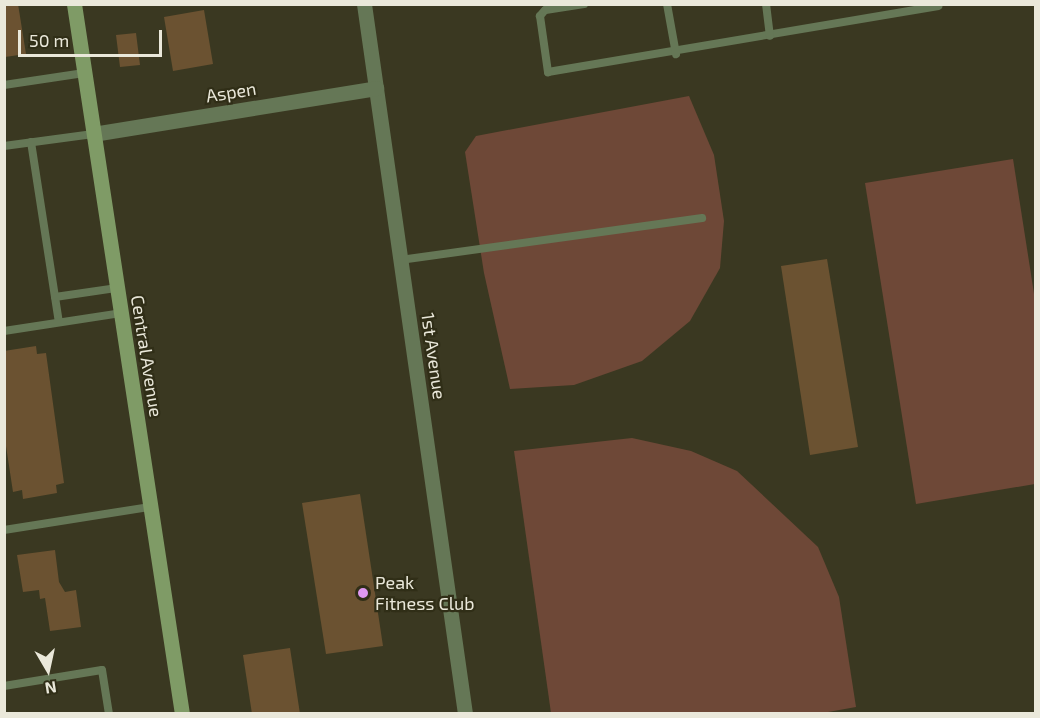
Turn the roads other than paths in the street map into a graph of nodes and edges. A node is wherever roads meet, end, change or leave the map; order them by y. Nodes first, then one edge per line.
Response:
1 (74, 4) edge
2 (364, 4) edge
3 (584, 4) edge
4 (666, 4) edge
5 (766, 4) edge
6 (940, 5) edge
7 (770, 36) junction
8 (676, 54) junction
9 (84, 73) junction
10 (4, 85) edge
11 (376, 88) junction
12 (93, 134) junction
13 (31, 142) junction
14 (4, 146) edge
15 (702, 218) dead end
16 (400, 260) junction
17 (117, 288) junction
18 (55, 297) junction
19 (121, 313) junction
20 (59, 322) junction
21 (4, 331) edge
22 (150, 507) junction
23 (4, 530) edge
24 (4, 686) edge
25 (109, 714) edge
26 (182, 714) edge
27 (465, 714) edge

1 - 9 street, Central Avenue
2 - 11 street, 1st Avenue
3 - 8 lane
4 - 8 lane
5 - 7 lane
6 - 7 lane
7 - 8 lane
9 - 10 lane
9 - 12 street, Central Avenue
11 - 12 street, Aspen
11 - 16 street, 1st Avenue
12 - 13 lane
12 - 17 street, Central Avenue
13 - 14 lane
13 - 18 lane
15 - 16 lane
16 - 27 street, 1st Avenue
17 - 18 lane
17 - 19 street, Central Avenue
18 - 20 lane
19 - 20 lane
19 - 22 street, Central Avenue
20 - 21 lane
22 - 23 lane
22 - 26 street, Central Avenue
24 - 25 lane

